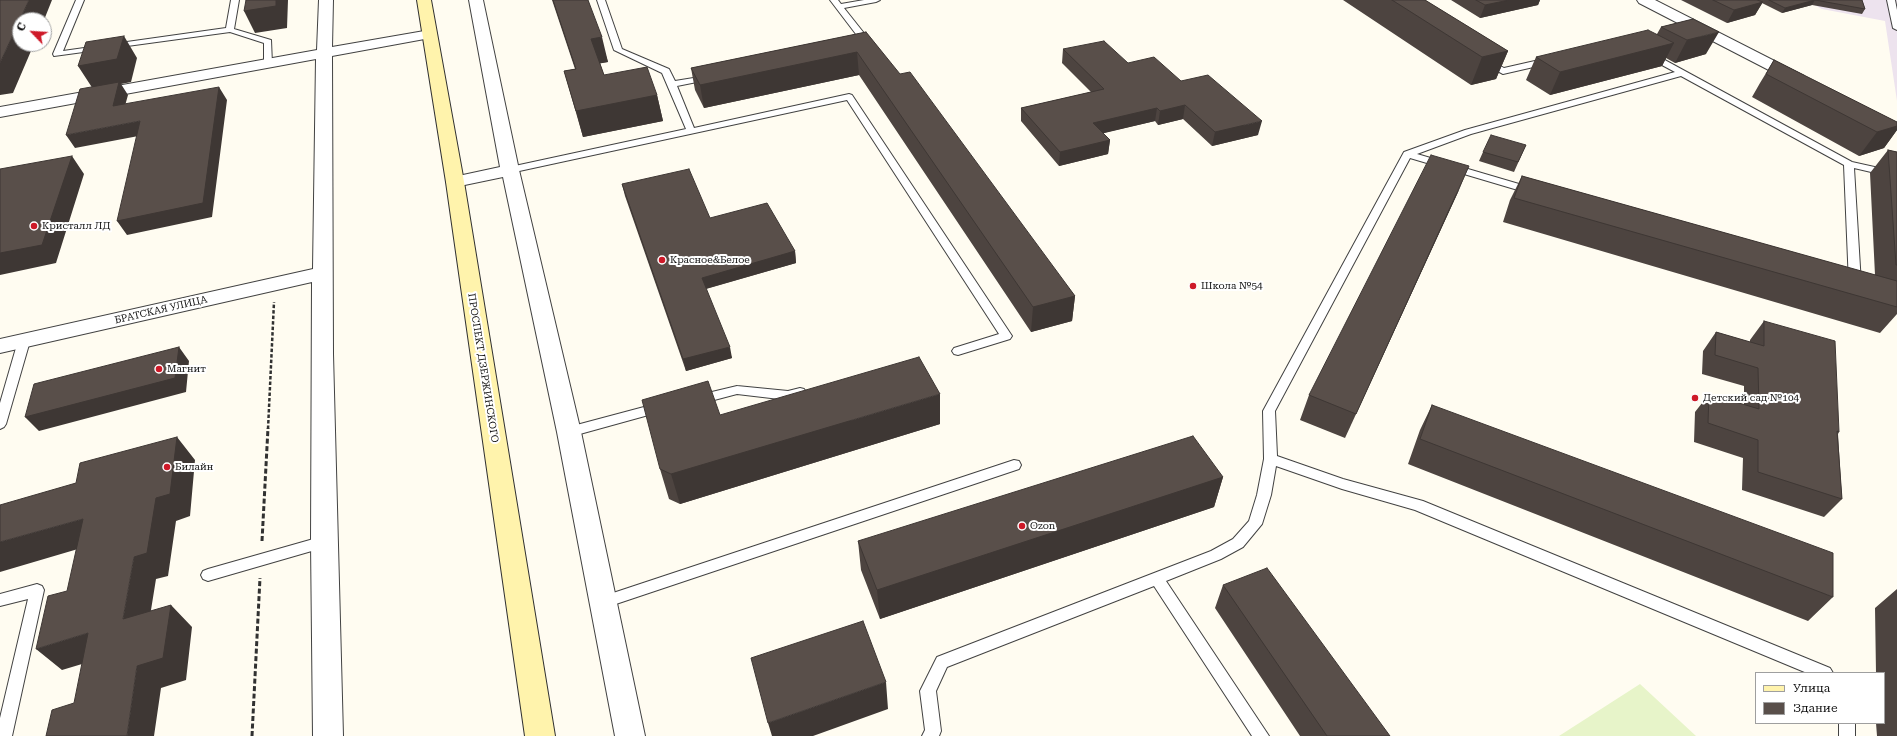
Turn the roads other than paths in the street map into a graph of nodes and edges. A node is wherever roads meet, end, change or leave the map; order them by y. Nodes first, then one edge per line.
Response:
1 (80, 0) edge
2 (235, 0) edge
3 (326, 0) edge
4 (424, 0) edge
5 (476, 0) edge
6 (601, 0) edge
7 (876, 0) edge
8 (1644, 0) edge
9 (1891, 0) edge
10 (837, 3) edge
11 (1897, 28) edge
12 (230, 30) junction
13 (430, 34) junction
14 (861, 46) edge
15 (1642, 50) edge
16 (324, 54) junction
17 (1476, 54) edge
18 (1555, 59) edge
19 (268, 64) junction
20 (1682, 73) junction
21 (718, 75) edge
22 (672, 84) junction
23 (1812, 86) edge
24 (0, 112) edge
25 (692, 131) junction
26 (1407, 154) junction
27 (1849, 164) junction
28 (510, 170) junction
29 (1897, 175) edge
30 (455, 182) junction
31 (1543, 194) edge
32 (322, 273) junction
33 (1854, 285) edge
34 (24, 341) junction
35 (0, 346) edge
36 (958, 351) dead end
37 (810, 390) edge
38 (690, 401) edge
39 (674, 405) edge
40 (0, 424) edge
41 (569, 432) junction
42 (1271, 459) junction
43 (1014, 465) dead end
44 (324, 542) junction
45 (208, 575) dead end
46 (1156, 577) junction
47 (0, 600) edge
48 (604, 602) junction
49 (1823, 672) edge
50 (1847, 724) edge
51 (4, 736) edge
52 (328, 736) edge
53 (540, 736) edge
54 (630, 736) edge
55 (930, 736) edge
56 (1261, 736) edge
57 (1847, 736) edge

1 - 12 lane
2 - 12 lane
3 - 16 street
4 - 13 main road, ПРОСПЕКТ ДЗЕРЖИНСКОГО
5 - 28 street
6 - 22 lane
7 - 10 lane
8 - 23 street
9 - 11 lane
10 - 14 lane
12 - 19 lane
13 - 16 street
13 - 30 main road, ПРОСПЕКТ ДЗЕРЖИНСКОГО
15 - 20 lane
16 - 19 street
16 - 32 street
17 - 18 lane
19 - 24 street
20 - 26 lane
20 - 27 lane
21 - 22 lane
22 - 25 lane
25 - 28 lane
25 - 36 lane
26 - 31 lane
26 - 42 lane
27 - 29 lane
27 - 33 lane
28 - 30 street
28 - 41 street
30 - 53 main road, ПРОСПЕКТ ДЗЕРЖИНСКОГО
32 - 34 street, БРАТСКАЯ УЛИЦА
32 - 44 street
34 - 35 street, БРАТСКАЯ УЛИЦА
34 - 40 lane
37 - 38 lane
39 - 41 lane
41 - 48 street
42 - 46 lane
42 - 49 lane
43 - 48 lane
44 - 45 lane
44 - 52 street
46 - 55 lane
46 - 56 lane
47 - 51 lane
48 - 54 street
50 - 57 lane

